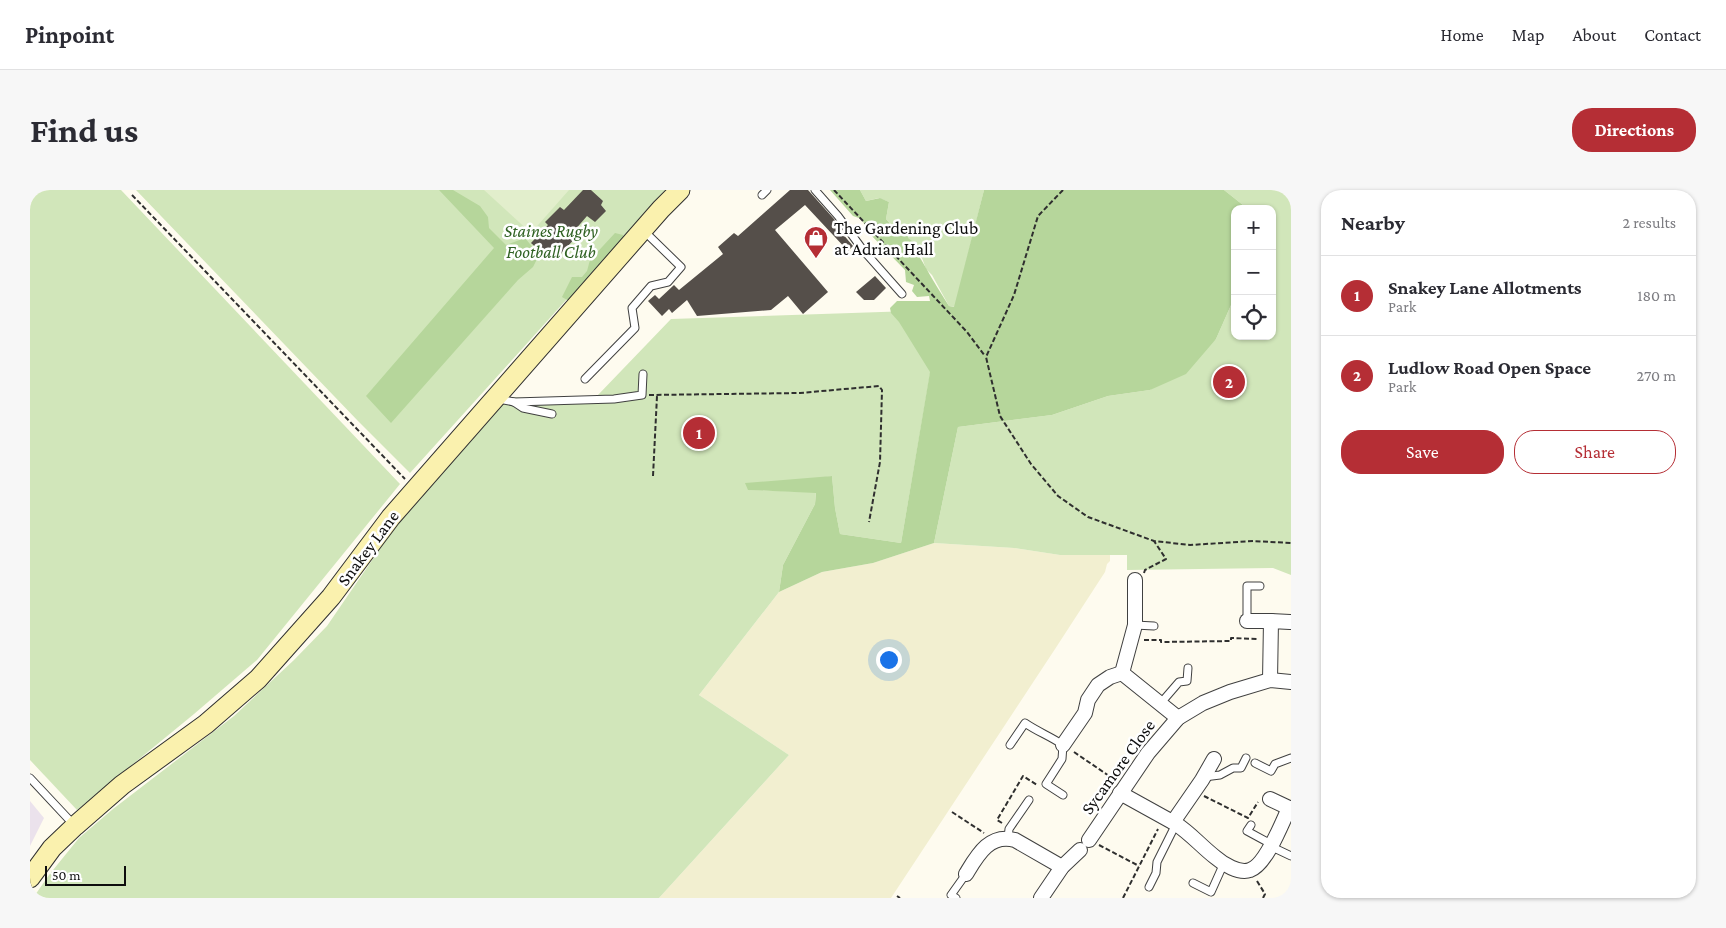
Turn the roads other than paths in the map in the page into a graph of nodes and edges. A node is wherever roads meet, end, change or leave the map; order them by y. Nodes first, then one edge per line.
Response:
1 (680, 190) edge
2 (815, 190) edge
3 (642, 230) junction
4 (902, 294) dead end
5 (643, 374) dead end
6 (585, 379) dead end
7 (505, 399) junction
8 (552, 414) dead end
9 (1139, 578) road end
10 (1260, 586) dead end
11 (1247, 621) joint
12 (1271, 621) junction
13 (1290, 622) edge
14 (1135, 625) junction
15 (1154, 626) dead end
16 (1188, 668) dead end
17 (1122, 673) junction
18 (1270, 680) junction
19 (1291, 682) edge
20 (1160, 704) junction
21 (1178, 718) junction
22 (1010, 745) dead end
23 (1063, 745) junction
24 (1246, 758) dead end
25 (1291, 758) edge
26 (1214, 759) dead end
27 (1255, 763) dead end
28 (1204, 777) junction
29 (30, 778) edge
30 (1123, 790) junction
31 (1063, 795) dead end
32 (1270, 799) road end
33 (1029, 800) dead end
34 (1290, 809) edge
35 (1171, 821) junction
36 (1251, 825) dead end
37 (74, 826) junction
38 (1009, 833) junction
39 (1271, 845) junction
40 (1291, 856) edge
41 (1224, 863) junction
42 (1062, 867) junction
43 (966, 874) joint
44 (30, 878) edge
45 (1193, 883) dead end
46 (1149, 887) dead end
47 (956, 898) edge
48 (1041, 898) edge

1 - 3 street, Snakey Lane
2 - 4 lane
3 - 6 lane
3 - 7 street, Snakey Lane
5 - 7 lane
7 - 8 lane
7 - 37 street, Snakey Lane
9 - 14 street
10 - 11 lane
11 - 12 street
12 - 13 street
12 - 18 street
14 - 15 lane
14 - 17 street
16 - 20 lane
17 - 20 street
17 - 23 street
18 - 19 street, Sycamore Close
18 - 21 street, Sycamore Close
20 - 21 street
21 - 30 street, Sycamore Close
22 - 23 lane
23 - 31 lane
24 - 28 lane
25 - 27 lane
26 - 28 street
28 - 35 street
29 - 37 lane
30 - 35 street
30 - 42 street, Sycamore Close
32 - 34 street
33 - 38 lane
34 - 39 street
35 - 41 street
35 - 46 lane
36 - 39 lane
37 - 44 street, Snakey Lane
38 - 42 street
38 - 43 street
39 - 40 lane
39 - 41 street
41 - 45 lane
42 - 48 street, Sycamore Close
43 - 47 lane

